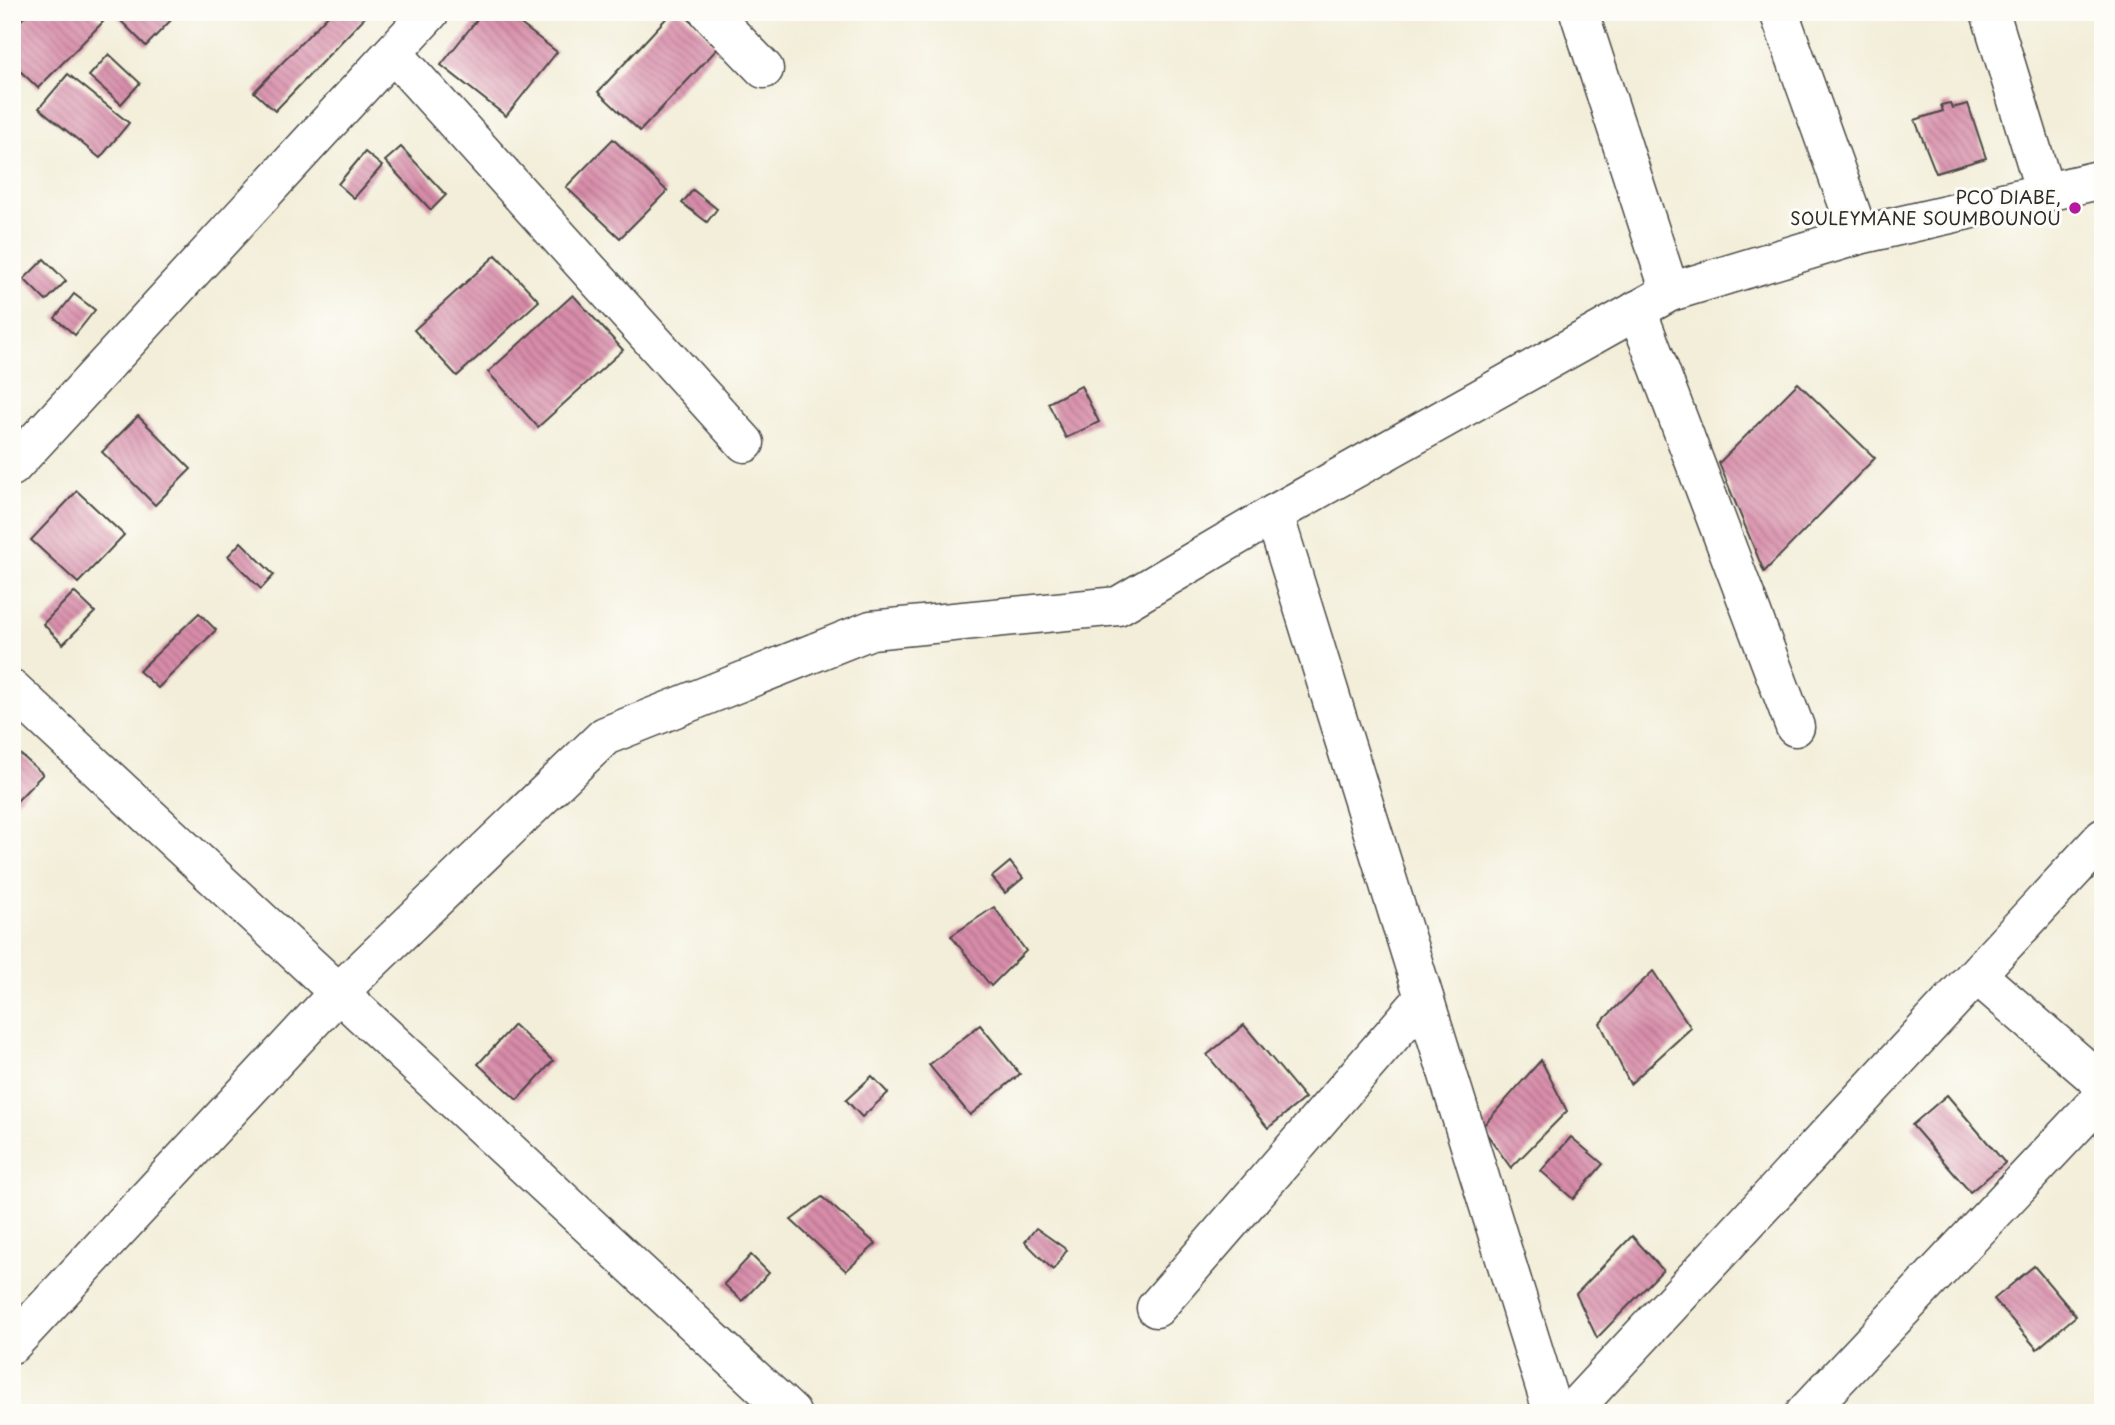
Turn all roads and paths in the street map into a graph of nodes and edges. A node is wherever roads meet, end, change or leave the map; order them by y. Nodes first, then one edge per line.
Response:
1 (430, 12) edge
2 (709, 12) edge
3 (1579, 12) edge
4 (1779, 12) edge
5 (1990, 12) edge
6 (393, 53) junction
7 (764, 69) dead end
8 (2098, 185) edge
9 (2045, 192) junction
10 (1859, 235) junction
11 (1654, 301) junction
12 (745, 443) dead end
13 (12, 467) edge
14 (1274, 514) junction
15 (12, 690) edge
16 (1795, 727) dead end
17 (2103, 838) edge
18 (1977, 975) junction
19 (338, 993) junction
20 (1424, 999) junction
21 (2103, 1084) edge
22 (2103, 1096) edge
23 (1156, 1308) dead end
24 (12, 1344) edge
25 (791, 1413) edge
26 (1553, 1413) edge
27 (1570, 1413) edge
28 (1805, 1413) edge

1 - 6 street
2 - 7 street
3 - 11 street
4 - 10 street
5 - 9 street
6 - 12 street
6 - 13 street
8 - 9 street
9 - 10 street
10 - 11 street
11 - 14 street
11 - 16 street
14 - 19 street
14 - 20 street
15 - 19 street
17 - 18 street
18 - 21 street
18 - 27 street
19 - 24 street
19 - 25 street
20 - 23 street
20 - 26 street
22 - 28 street

